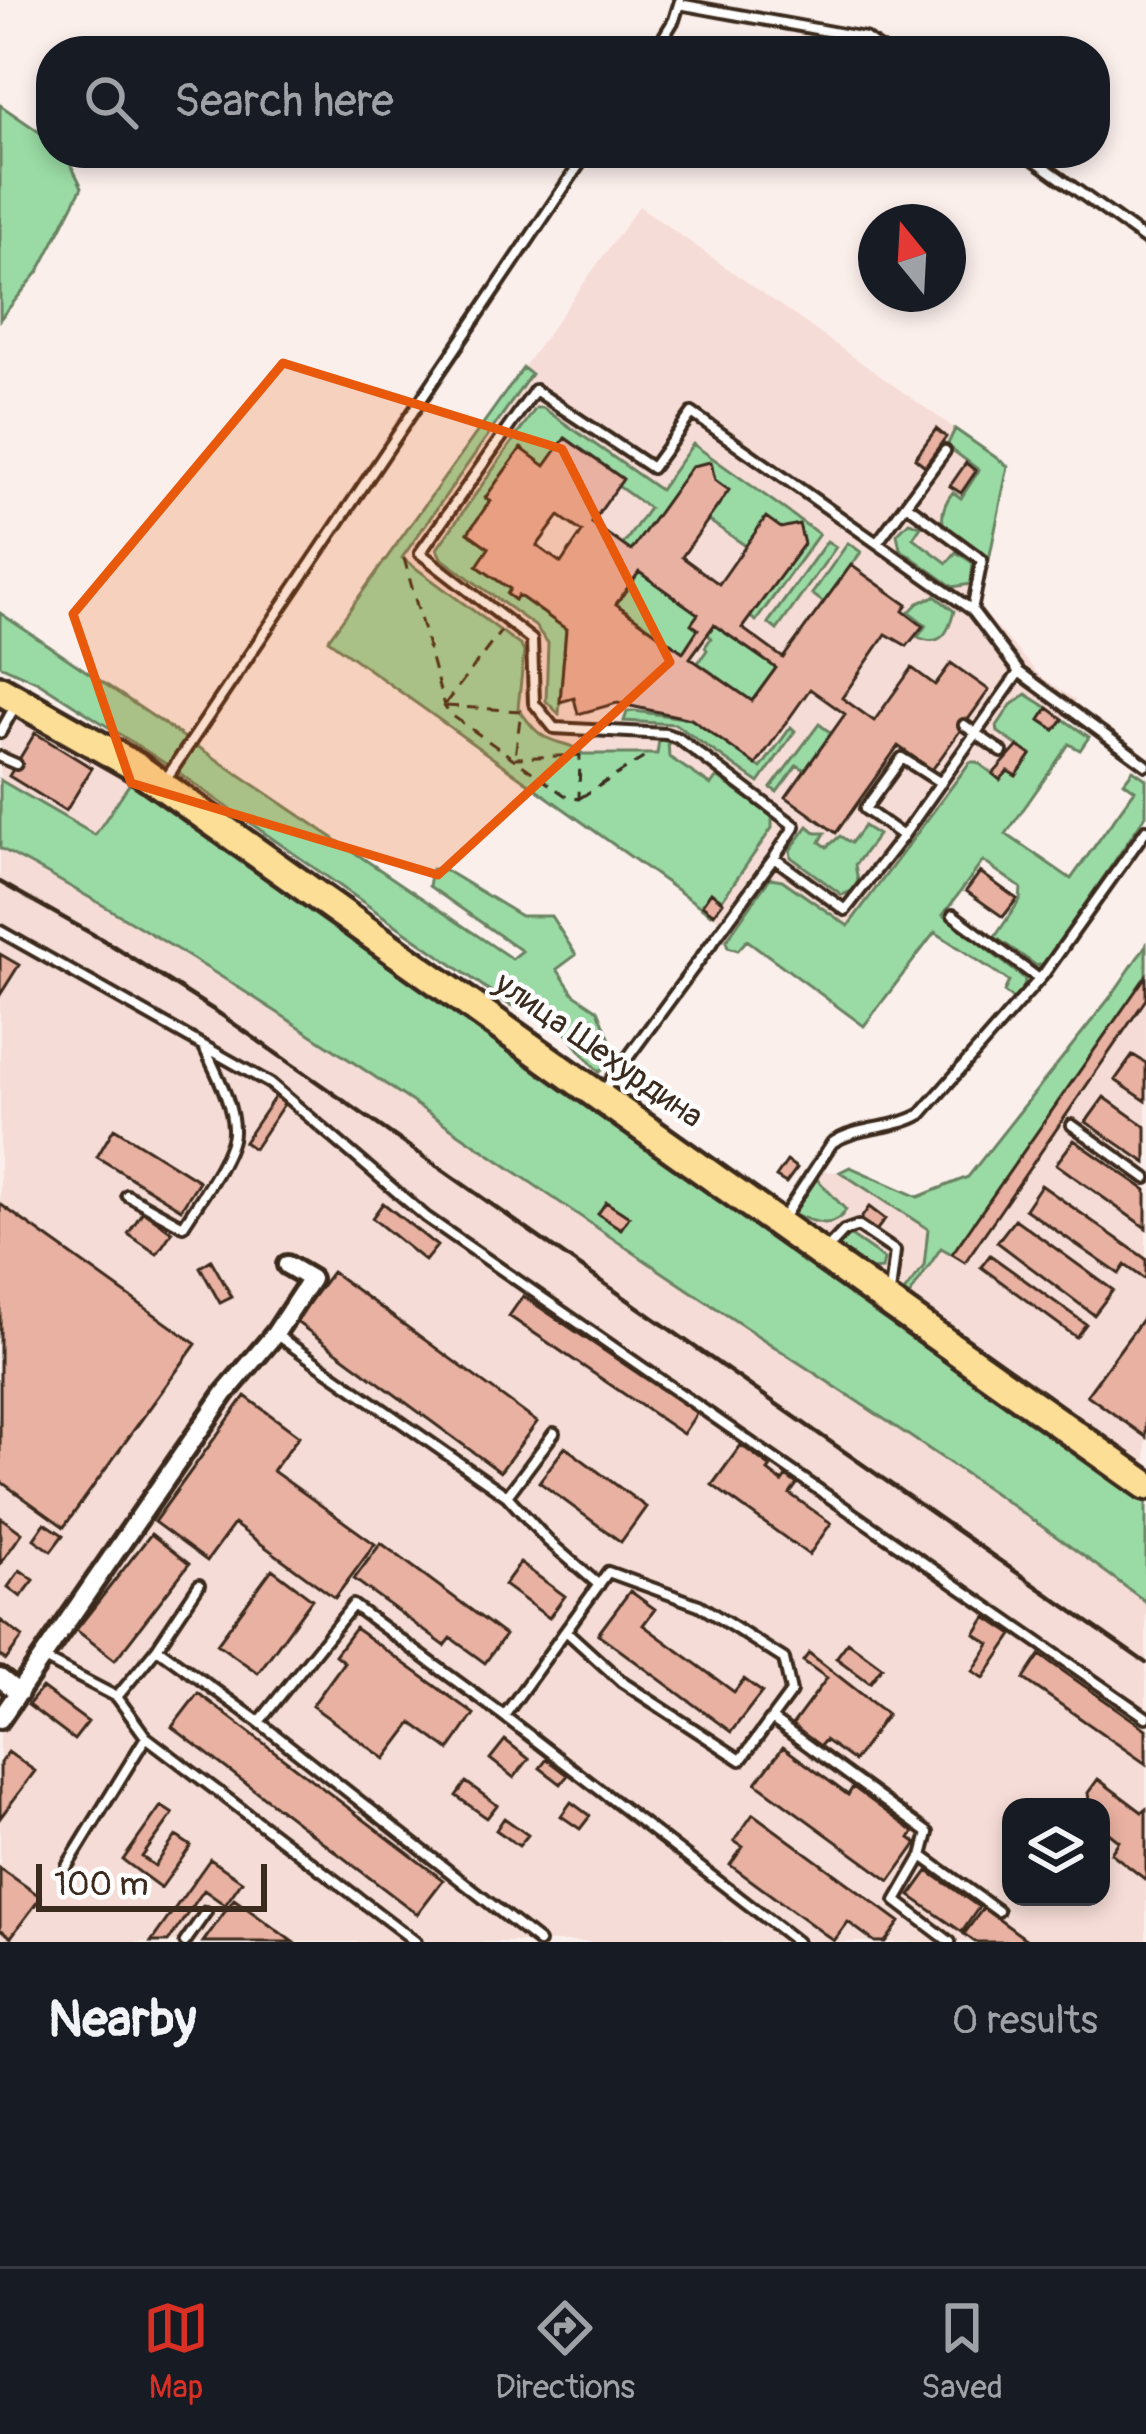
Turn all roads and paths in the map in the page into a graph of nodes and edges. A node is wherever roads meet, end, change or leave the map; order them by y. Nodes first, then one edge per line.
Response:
1 (680, 2) edge
2 (664, 36) edge
3 (855, 36) edge
4 (577, 168) edge
5 (1046, 168) edge
6 (1146, 240) edge
7 (945, 451) dead end
8 (905, 504) junction
9 (877, 543) junction
10 (404, 558) dead end
11 (972, 610) junction
12 (503, 628) dead end
13 (1019, 672) junction
14 (9, 695) edge
15 (444, 706) junction
16 (964, 725) dead end
17 (0, 734) edge
18 (976, 734) junction
19 (1002, 752) dead end
20 (647, 755) dead end
21 (0, 757) edge
22 (515, 758) junction
23 (16, 764) dead end
24 (1146, 764) edge
25 (941, 783) junction
26 (161, 786) junction
27 (579, 799) junction
28 (1146, 830) edge
29 (903, 836) junction
30 (774, 858) junction
31 (953, 915) dead end
32 (0, 931) edge
33 (1039, 979) junction
34 (204, 1048) junction
35 (601, 1095) junction
36 (1072, 1126) dead end
37 (1146, 1178) edge
38 (127, 1195) dead end
39 (780, 1222) junction
40 (823, 1253) junction
41 (287, 1265) dead end
42 (888, 1301) junction
43 (274, 1334) junction
44 (554, 1433) dead end
45 (1146, 1485) edge
46 (507, 1496) junction
47 (199, 1585) dead end
48 (599, 1585) junction
49 (566, 1631) junction
50 (157, 1648) junction
51 (43, 1658) junction
52 (0, 1678) edge
53 (19, 1693) junction
54 (117, 1697) junction
55 (504, 1716) junction
56 (1146, 1717) edge
57 (0, 1719) edge
58 (773, 1720) junction
59 (260, 1722) junction
60 (146, 1737) junction
61 (922, 1856) junction
62 (67, 1866) dead end
63 (998, 1911) dead end
64 (206, 1912) dead end
65 (185, 1942) edge
66 (416, 1942) edge
67 (539, 1942) edge
68 (797, 1942) edge
69 (950, 1942) edge

1 - 2 lane
1 - 3 lane
4 - 26 lane
5 - 6 lane
7 - 8 lane
8 - 9 lane
8 - 11 lane
9 - 11 lane
9 - 30 lane
10 - 15 path
11 - 13 lane
12 - 15 path
13 - 18 lane
13 - 24 lane
14 - 17 lane
14 - 26 main road, улица Шехурдина
15 - 22 path
15 - 22 path
16 - 18 lane
18 - 19 lane
18 - 25 lane
20 - 27 path
21 - 23 lane
22 - 27 path
22 - 27 path
25 - 29 lane
25 - 29 lane
26 - 35 main road, улица Шехурдина
28 - 33 lane
29 - 30 lane
30 - 35 lane
31 - 33 lane
32 - 34 lane
33 - 39 lane
34 - 38 lane
34 - 56 lane
35 - 39 main road, улица Шехурдина
36 - 37 lane
39 - 40 main road, улица Шехурдина
40 - 42 main road, улица Шехурдина
40 - 42 lane
41 - 43 street
42 - 45 main road, улица Шехурдина
43 - 46 lane
43 - 51 street
44 - 46 lane
46 - 48 lane
47 - 50 lane
48 - 49 lane
48 - 58 lane
49 - 55 lane
49 - 58 lane
50 - 54 lane
50 - 59 lane
51 - 53 street
51 - 54 lane
52 - 53 street
53 - 57 street
54 - 60 lane
55 - 59 lane
55 - 68 lane
58 - 61 lane
59 - 67 lane
60 - 62 lane
60 - 66 lane
61 - 63 lane
61 - 69 lane
64 - 65 lane

